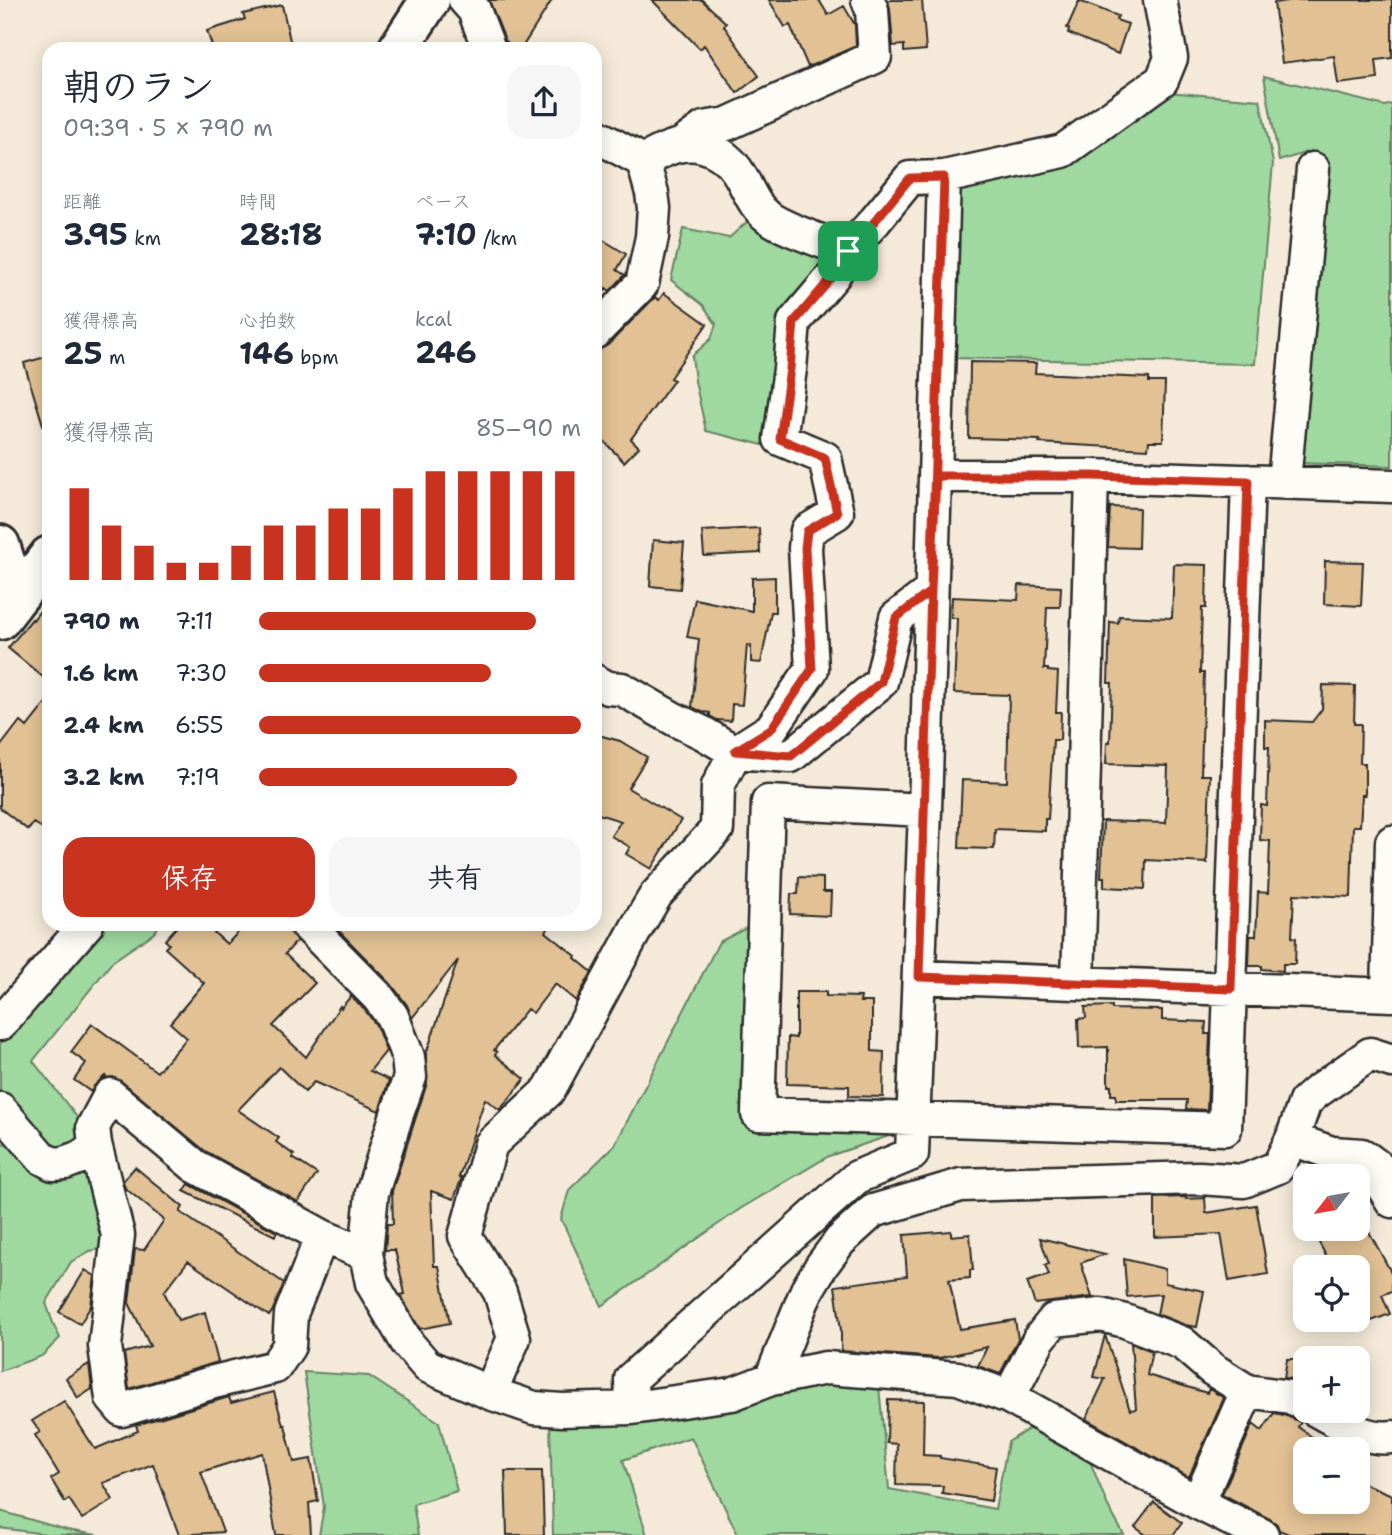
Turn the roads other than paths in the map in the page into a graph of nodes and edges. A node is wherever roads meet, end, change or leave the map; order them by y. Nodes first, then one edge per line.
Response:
1 (430, 0) edge
2 (465, 0) edge
3 (868, 0) edge
4 (1160, 0) edge
5 (403, 42) edge
6 (486, 42) edge
7 (602, 139) edge
8 (681, 145) junction
9 (643, 161) junction
10 (1313, 169) dead end
11 (944, 177) junction
12 (848, 251) junction
13 (602, 325) edge
14 (936, 476) junction
15 (1092, 476) junction
16 (1248, 481) junction
17 (1284, 482) junction
18 (1392, 486) edge
19 (0, 545) edge
20 (42, 565) edge
21 (931, 591) junction
22 (10, 607) edge
23 (602, 685) edge
24 (735, 751) junction
25 (925, 810) junction
26 (1392, 842) edge
27 (81, 931) edge
28 (313, 931) edge
29 (919, 977) junction
30 (1078, 983) junction
31 (1231, 989) junction
32 (1390, 994) edge
33 (0, 1024) edge
34 (1392, 1061) edge
35 (0, 1109) edge
36 (914, 1119) junction
37 (1292, 1139) junction
38 (94, 1144) junction
39 (1392, 1201) edge
40 (322, 1236) junction
41 (366, 1254) junction
42 (771, 1379) junction
43 (1247, 1391) junction
44 (490, 1393) junction
45 (1009, 1397) junction
46 (1293, 1398) edge
47 (632, 1408) junction
48 (1341, 1423) edge
49 (1392, 1437) edge
50 (1198, 1503) junction
51 (1262, 1535) edge

1 - 5 main road
2 - 6 street
3 - 8 street
4 - 11 street
7 - 9 street
8 - 9 street
8 - 12 street
9 - 13 street
10 - 17 street
11 - 12 street
11 - 14 street
12 - 24 street
14 - 15 street
14 - 21 street
15 - 16 street
15 - 30 street
16 - 17 street
16 - 31 street
17 - 18 street
19 - 22 main road
20 - 22 main road
21 - 24 street
21 - 25 street
23 - 24 street
24 - 44 street
25 - 29 street
25 - 36 street
26 - 32 street
27 - 33 street
28 - 41 street
29 - 30 street
29 - 36 street
30 - 31 street
31 - 32 street
31 - 36 street
34 - 37 street
35 - 38 street
36 - 47 street
37 - 39 street
37 - 42 street
38 - 40 street
38 - 40 street
40 - 41 street
41 - 44 street
42 - 45 street
42 - 47 street
43 - 45 street
43 - 46 street
43 - 50 street
44 - 47 street
45 - 50 street
48 - 49 street
50 - 51 street

